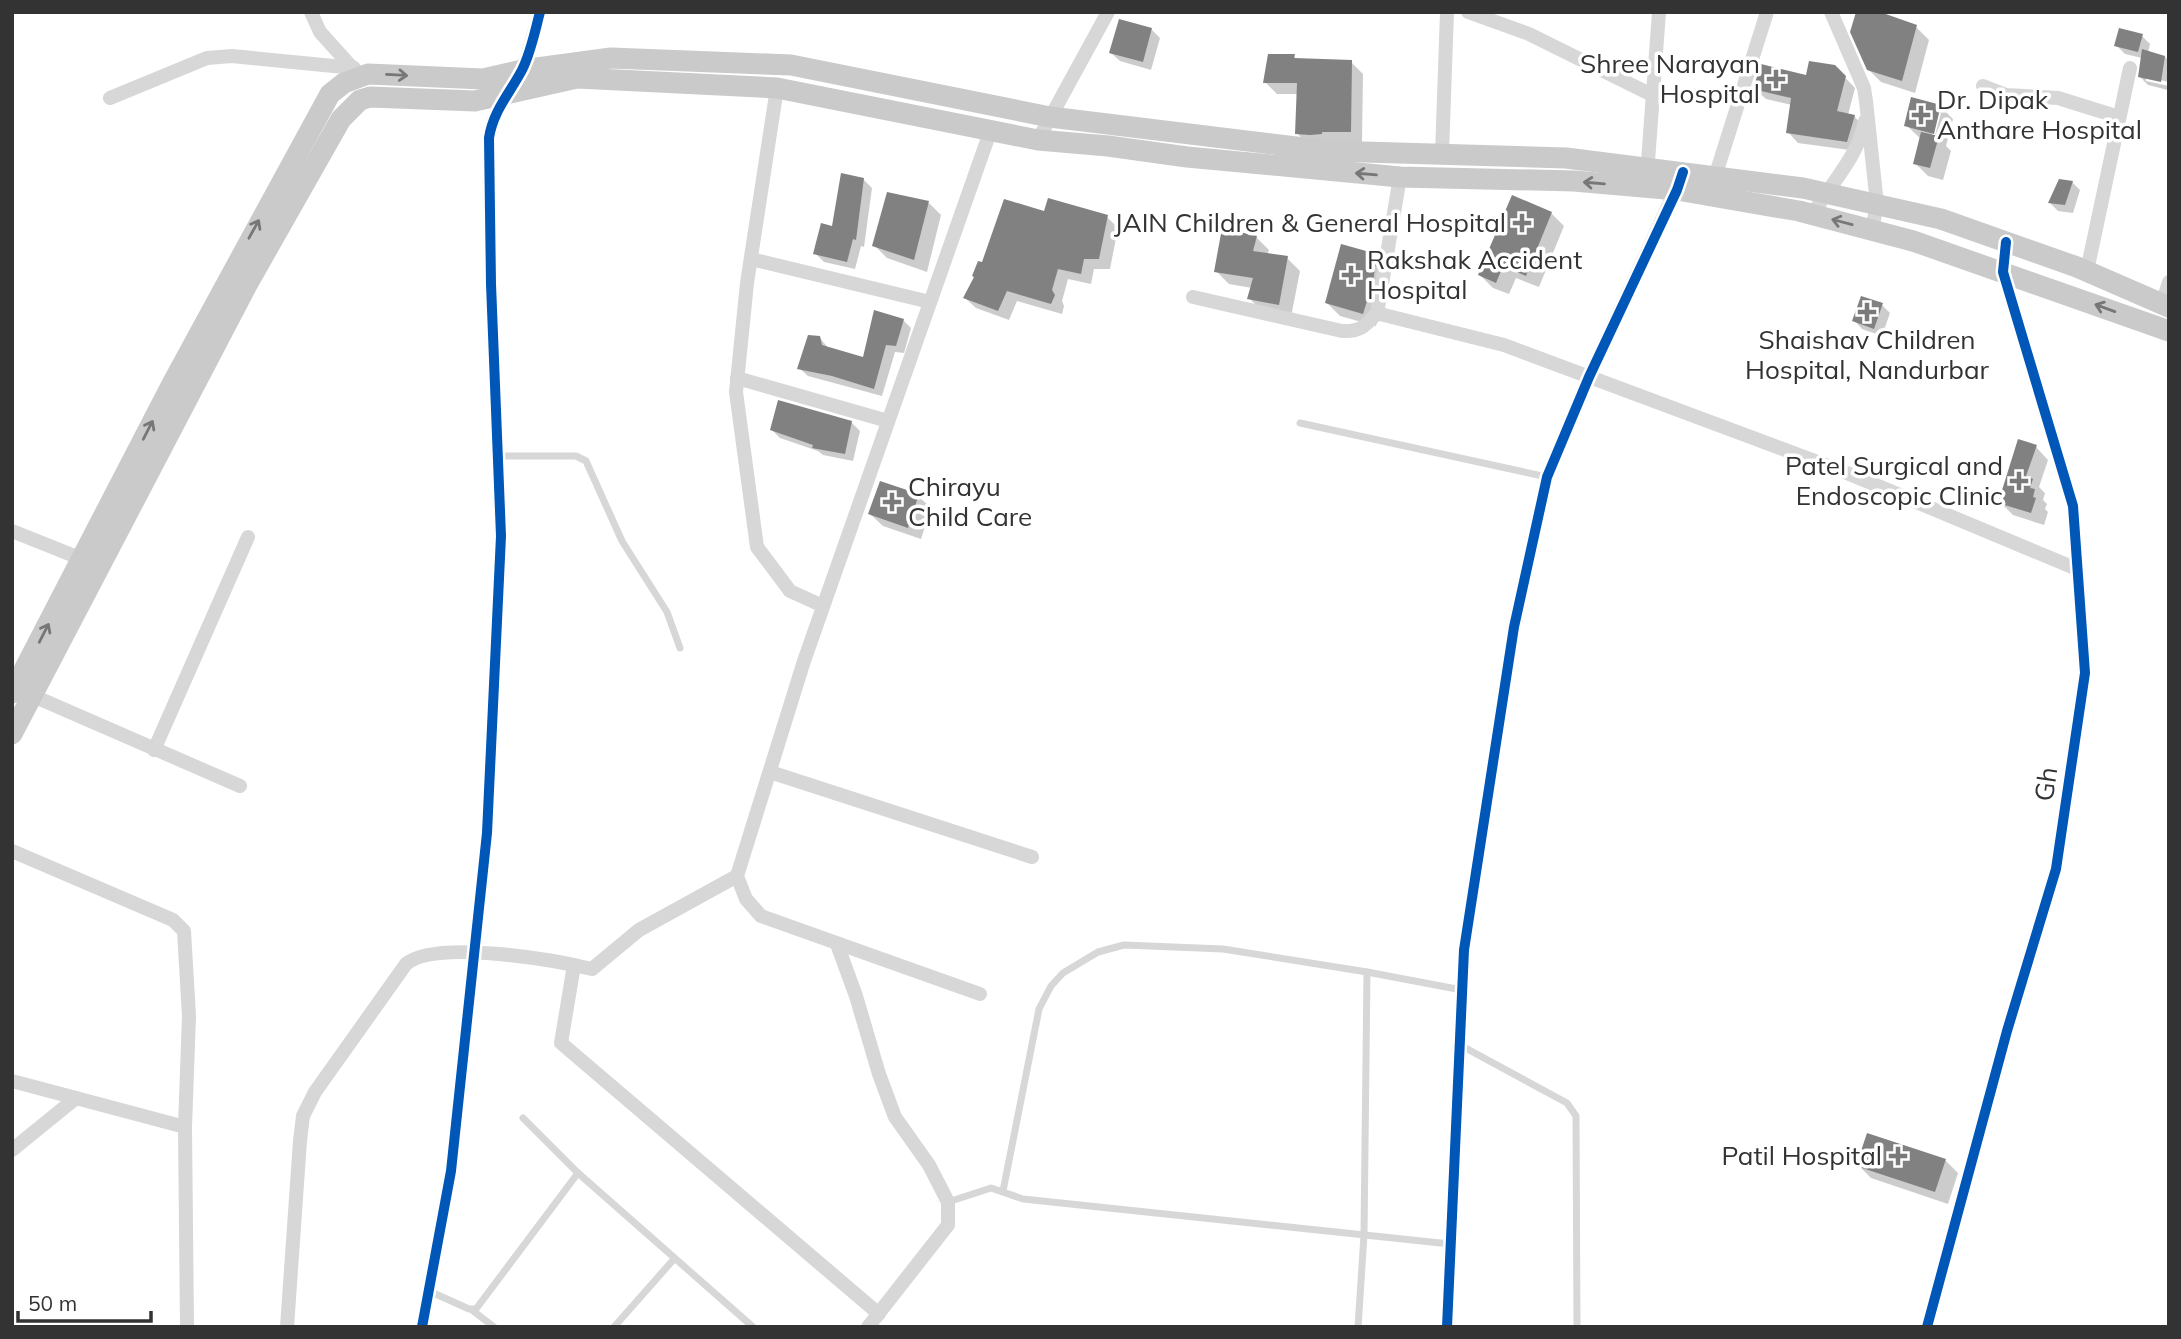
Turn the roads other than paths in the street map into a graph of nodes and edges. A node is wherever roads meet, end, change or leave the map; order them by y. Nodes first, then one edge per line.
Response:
1 (311, 12) edge
2 (540, 12) edge
3 (1108, 12) edge
4 (1447, 12) edge
5 (1468, 12) edge
6 (1660, 12) edge
7 (1767, 12) edge
8 (1831, 12) edge
9 (2130, 68) dead end
10 (522, 70) junction
11 (356, 72) junction
12 (1983, 86) dead end
13 (777, 88) junction
14 (505, 95) junction
15 (1654, 96) junction
16 (110, 98) dead end
17 (1867, 113) junction
18 (1050, 117) junction
19 (2119, 117) junction
20 (990, 132) junction
21 (1038, 140) junction
22 (1442, 154) junction
23 (296, 155) junction
24 (314, 167) junction
25 (1401, 177) junction
26 (1646, 177) junction
27 (1715, 177) junction
28 (1680, 181) junction
29 (1825, 193) junction
30 (1877, 204) junction
31 (1813, 214) junction
32 (1872, 230) junction
33 (2006, 242) junction
34 (751, 259) junction
35 (2087, 271) junction
36 (2003, 272) junction
37 (2169, 282) edge
38 (1193, 297) dead end
39 (930, 302) junction
40 (2165, 306) edge
41 (1378, 312) junction
42 (2169, 331) edge
43 (1589, 377) junction
44 (737, 379) junction
45 (888, 421) junction
46 (1300, 423) dead end
47 (498, 456) junction
48 (1547, 477) junction
49 (12, 531) edge
50 (248, 537) dead end
51 (82, 559) junction
52 (2077, 569) junction
53 (823, 606) junction
54 (680, 648) dead end
55 (22, 694) edge
56 (12, 734) edge
57 (154, 750) junction
58 (770, 772) junction
59 (240, 786) dead end
60 (12, 851) edge
61 (1032, 858) dead end
62 (737, 876) junction
63 (837, 944) junction
64 (475, 951) junction
65 (574, 965) junction
66 (1367, 972) junction
67 (1462, 990) junction
68 (980, 994) dead end
69 (1459, 1045) junction
70 (12, 1081) edge
71 (76, 1098) junction
72 (523, 1118) dead end
73 (185, 1127) junction
74 (12, 1150) edge
75 (578, 1173) junction
76 (1003, 1191) junction
77 (948, 1202) junction
78 (1364, 1235) junction
79 (1450, 1244) junction
80 (674, 1259) junction
81 (429, 1291) junction
82 (472, 1310) junction
83 (878, 1314) junction
84 (187, 1327) edge
85 (287, 1327) edge
86 (422, 1327) edge
87 (494, 1327) edge
88 (614, 1327) edge
89 (753, 1327) edge
90 (868, 1327) edge
91 (1358, 1327) edge
92 (1447, 1327) edge
93 (1577, 1327) edge
94 (1927, 1327) edge

1 - 11 street
2 - 10 street
3 - 18 street
4 - 22 street
5 - 15 street
6 - 15 street
7 - 27 street
8 - 17 street
9 - 19 street
11 -> 10 main road
10 - 14 street
10 - 18 main road
11 - 16 street
11 - 23 main road
12 - 19 street
13 - 14 main road
13 - 20 main road
13 - 34 street
14 - 24 main road
14 - 47 street
15 - 26 street
17 - 29 street
17 - 30 street
18 - 21 street
18 - 22 main road
19 - 35 street
20 - 21 main road
20 - 39 street
25 -> 21 main road
22 - 26 main road
23 - 24 main road
51 -> 23 main road
24 - 55 main road
26 -> 25 main road
25 - 41 street
26 - 28 main road
27 - 28 main road
27 - 29 main road
28 - 31 main road
28 - 43 street
29 - 30 main road
29 - 31 street
30 - 32 street
30 - 33 main road
32 -> 31 main road
32 - 36 main road
33 - 35 main road
33 - 36 street, Gh
34 - 39 street
34 - 44 street
35 - 40 main road
42 -> 36 main road
36 - 52 street, Gh
37 - 40 street
38 - 41 street
39 - 45 street
41 - 43 street
43 - 48 street
43 - 52 street
44 - 45 street
44 - 53 street
45 - 53 street
46 - 48 lane
47 - 54 lane
47 - 64 street
48 - 67 street
49 - 51 street
50 - 57 street
55 -> 51 main road
52 - 94 street, Gh
53 - 58 street
55 - 56 main road
55 - 57 street
57 - 59 street
58 - 61 street
58 - 62 street
60 - 73 street
62 - 63 street
62 - 65 street
63 - 68 street
63 - 77 street
64 - 65 street
64 - 81 street
64 - 85 street
65 - 83 street
66 - 67 lane
66 - 76 lane
66 - 78 lane
67 - 69 street
69 - 79 street
69 - 93 lane
70 - 71 street
71 - 73 street
71 - 74 street
72 - 75 lane
73 - 84 street
75 - 80 lane
75 - 82 lane
76 - 77 lane
76 - 78 lane
77 - 83 street
78 - 79 lane
78 - 91 lane
79 - 92 street
80 - 88 lane
80 - 89 lane
81 - 82 lane
81 - 86 street
82 - 87 lane
83 - 90 street

